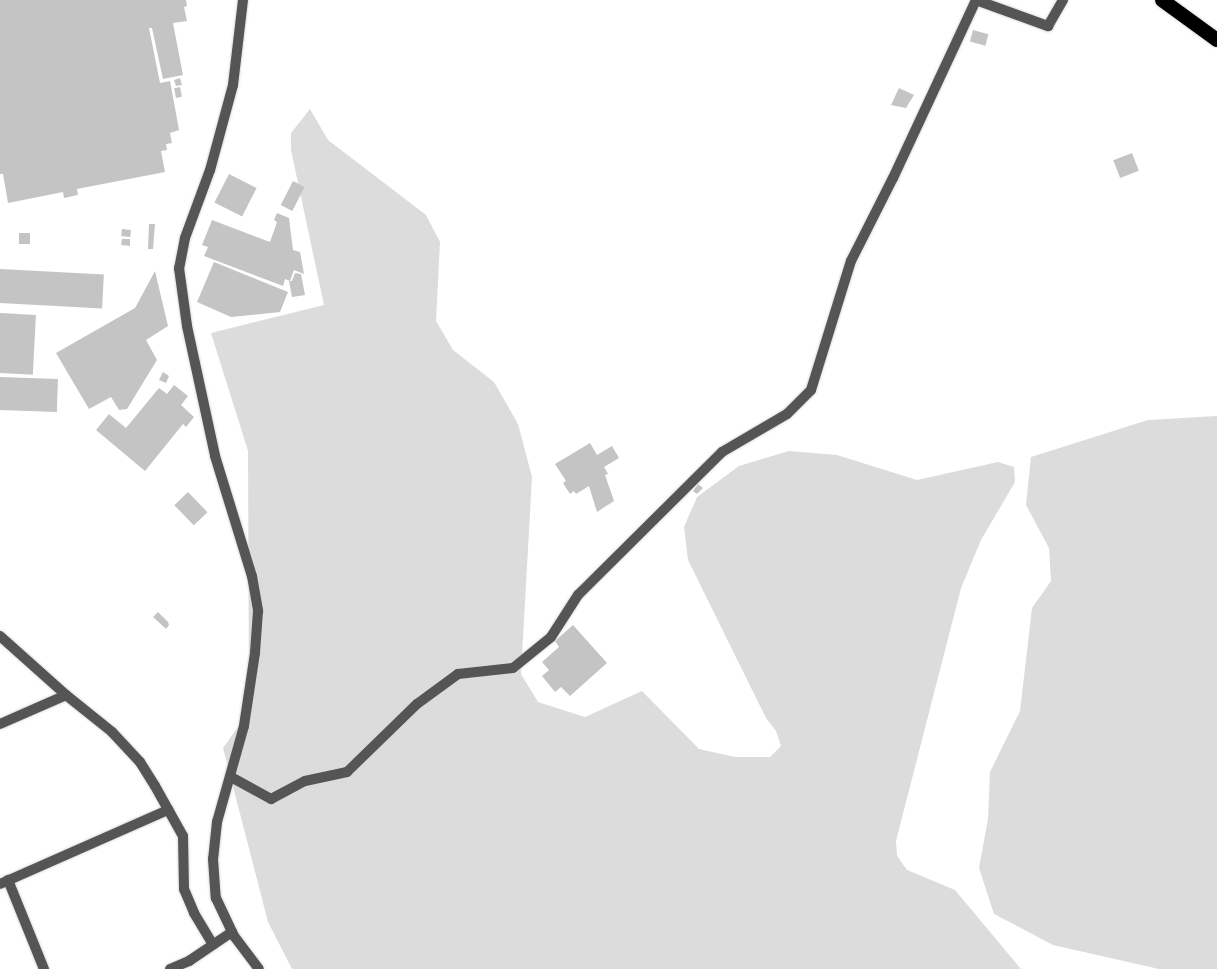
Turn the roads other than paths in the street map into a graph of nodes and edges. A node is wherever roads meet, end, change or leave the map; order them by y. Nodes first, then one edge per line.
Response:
1 (243, 0) edge
2 (976, 0) edge
3 (1063, 0) edge
4 (1162, 0) edge
5 (1217, 40) edge
6 (0, 636) edge
7 (66, 696) junction
8 (0, 724) edge
9 (231, 777) junction
10 (168, 810) junction
11 (4, 882) edge
12 (232, 932) junction
13 (213, 945) junction
14 (44, 969) edge
15 (170, 969) edge
16 (259, 969) edge

1 - 9 street
2 - 3 street
2 - 9 street
4 - 5 highway
6 - 7 street
7 - 8 street
7 - 10 street
9 - 12 street
10 - 11 street
10 - 13 street
11 - 14 street
12 - 13 street
12 - 16 street
13 - 15 street

